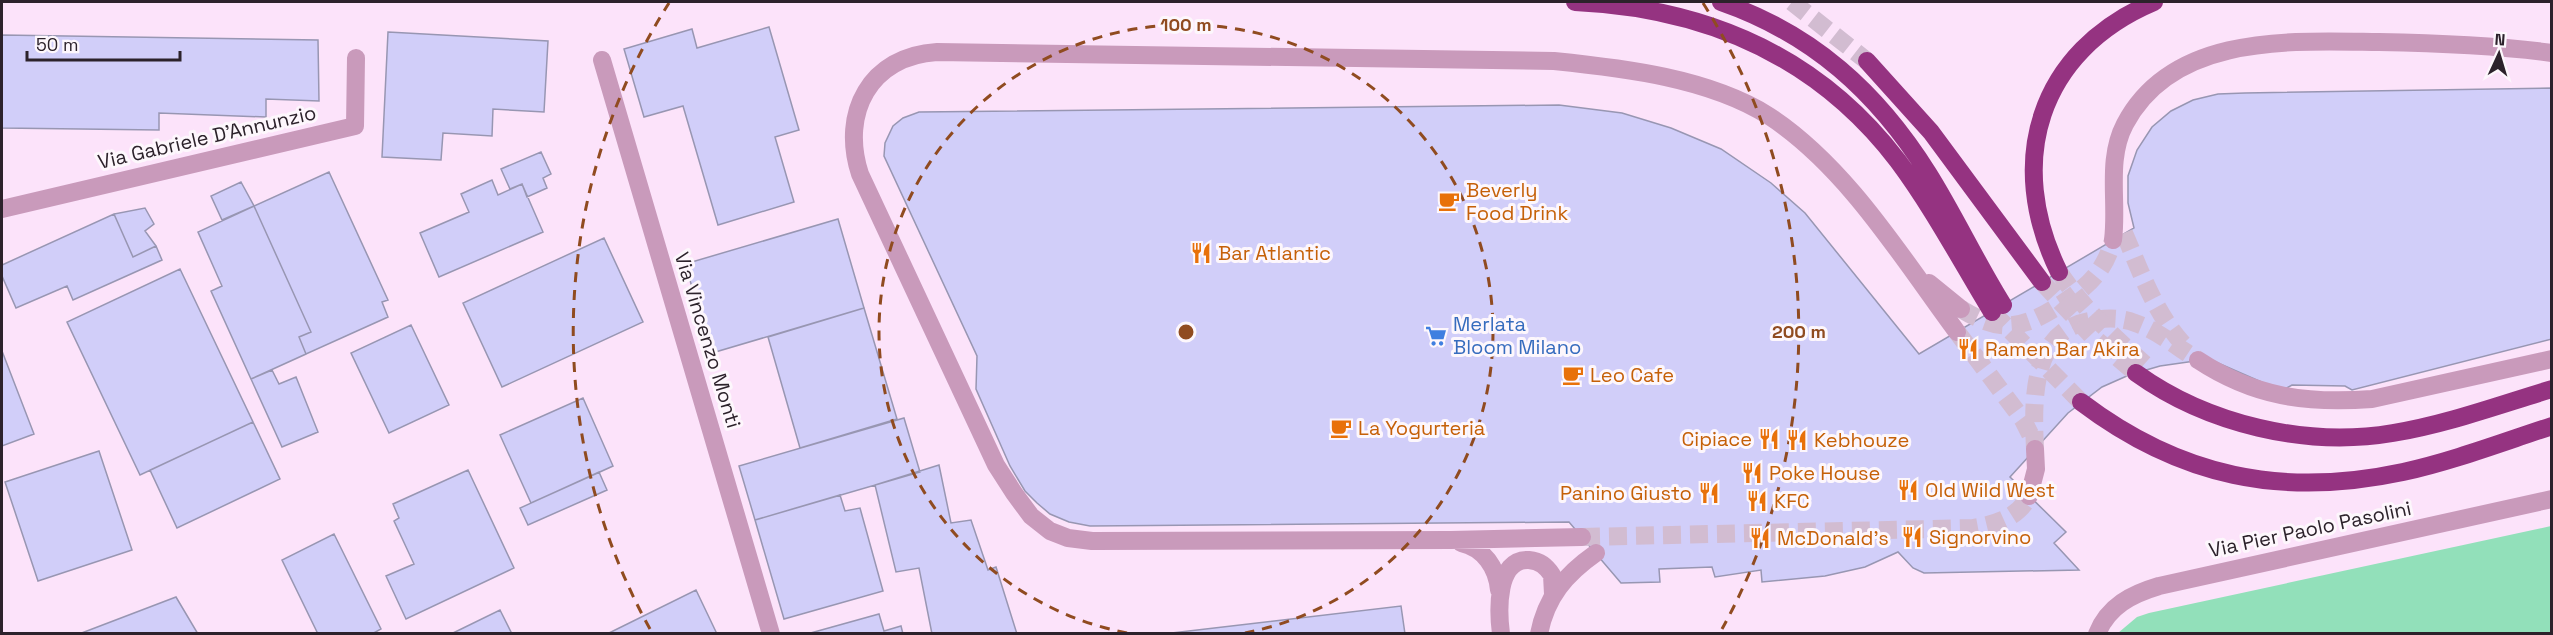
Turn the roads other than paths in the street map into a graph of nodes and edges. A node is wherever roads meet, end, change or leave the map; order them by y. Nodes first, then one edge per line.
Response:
1 (1575, 2) edge
2 (1721, 2) edge
3 (2154, 2) edge
4 (2552, 53) edge
5 (356, 58) dead end
6 (602, 60) dead end
7 (1868, 61) tunnel mouth
8 (2, 209) edge
9 (2118, 237) tunnel mouth
10 (1906, 265) junction
11 (2060, 272) tunnel mouth
12 (2042, 282) tunnel mouth
13 (1961, 309) tunnel mouth
14 (1957, 332) tunnel mouth
15 (2552, 359) edge
16 (2198, 360) tunnel mouth
17 (2143, 371) tunnel mouth
18 (2552, 389) edge
19 (2081, 402) tunnel mouth
20 (2552, 426) edge
21 (2035, 448) tunnel mouth
22 (2029, 496) tunnel mouth
23 (2552, 499) edge
24 (1582, 537) tunnel mouth
25 (1451, 540) junction
26 (1596, 553) tunnel mouth
27 (1552, 594) junction
28 (1501, 604) junction
29 (771, 633) edge
30 (1501, 633) edge
31 (1539, 633) edge
32 (2097, 633) edge

1 - 2 highway
3 - 11 highway
4 - 9 street
5 - 8 street, Via Gabriele D'Annunzio
6 - 29 street, Via Vincenzo Monti
7 - 12 highway
10 - 13 street
10 - 14 street
10 - 25 street
15 - 16 street
17 - 18 highway
19 - 20 highway
21 - 22 street
23 - 32 street, Via Pier Paolo Pasolini
24 - 25 street
25 - 28 street
26 - 27 street
27 - 28 street
27 - 31 street
28 - 30 street

